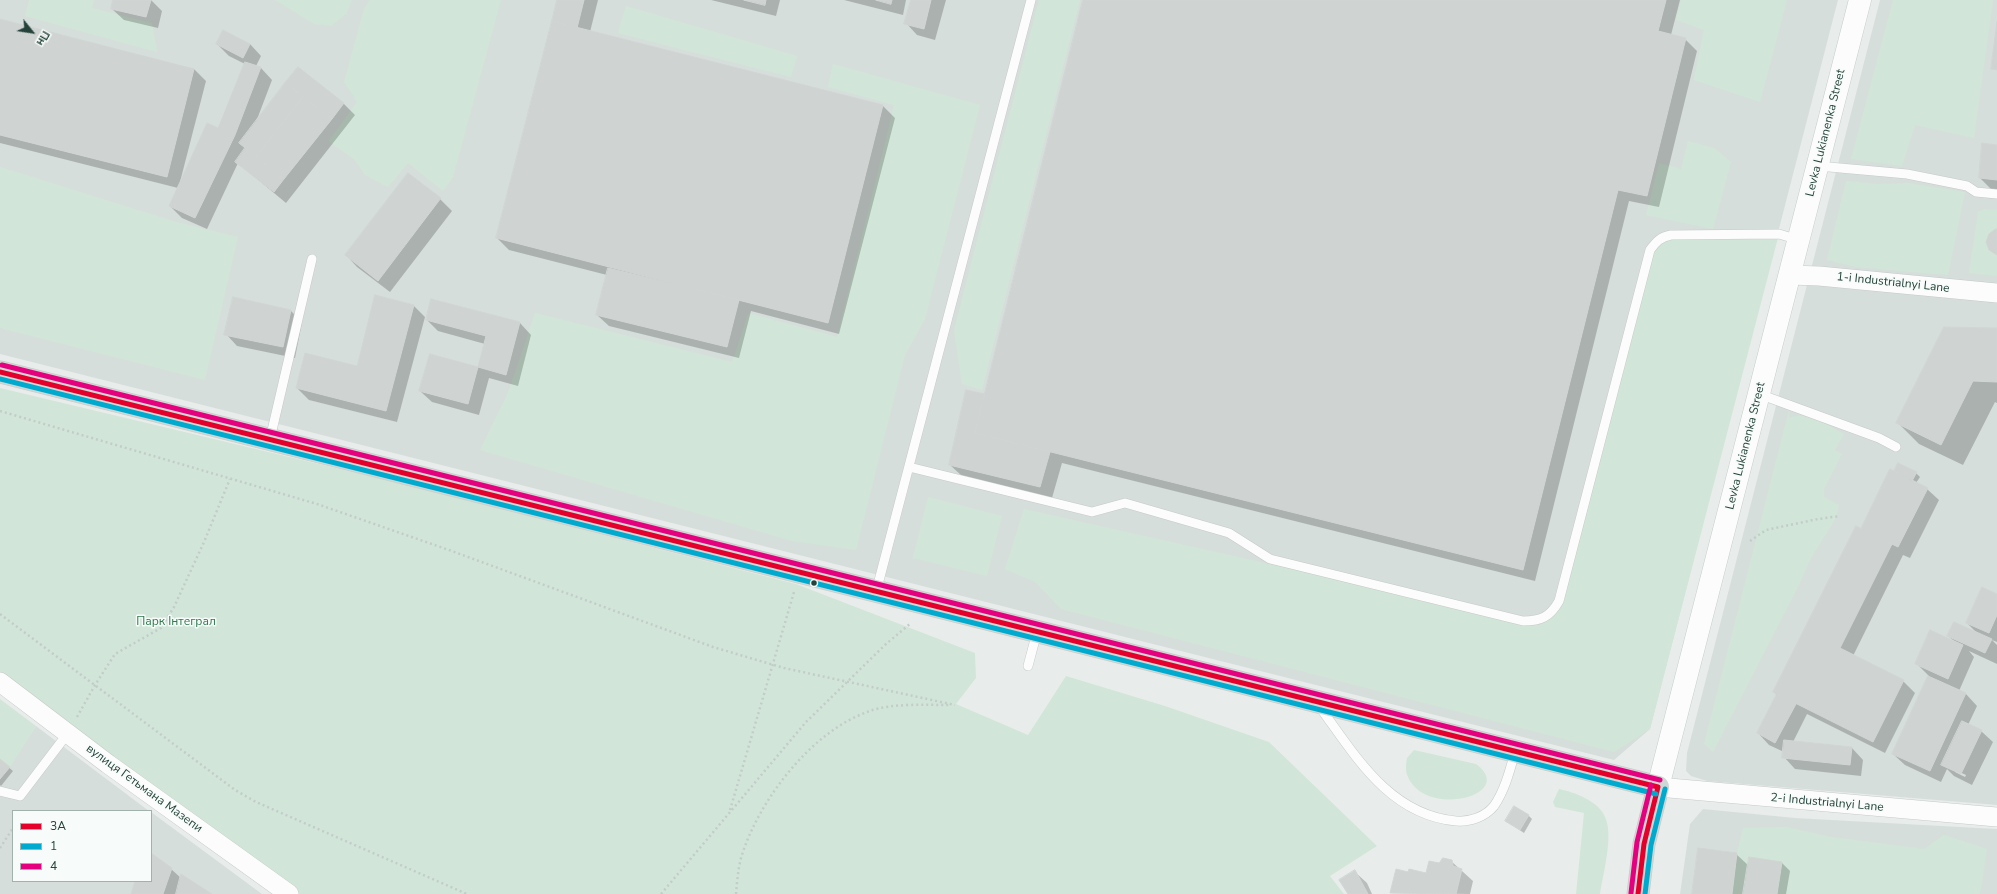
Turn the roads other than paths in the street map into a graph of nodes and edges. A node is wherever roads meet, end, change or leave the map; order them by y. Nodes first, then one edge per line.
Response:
1 (1031, 0) edge
2 (1860, 0) edge
3 (1818, 166) junction
4 (1997, 194) edge
5 (1799, 240) junction
6 (312, 259) dead end
7 (1790, 275) junction
8 (1997, 293) edge
9 (0, 372) edge
10 (1759, 394) junction
11 (270, 439) junction
12 (1896, 447) dead end
13 (909, 467) junction
14 (876, 592) junction
15 (1037, 632) junction
16 (1028, 666) dead end
17 (0, 682) edge
18 (1316, 702) junction
19 (68, 733) junction
20 (1515, 752) junction
21 (1658, 787) junction
22 (0, 791) edge
23 (1997, 817) edge
24 (288, 894) edge
25 (1638, 894) edge

1 - 13 lane
2 - 3 main road, Levka Lukianenka Street
3 - 4 lane
3 - 5 main road, Levka Lukianenka Street
5 - 7 main road, Levka Lukianenka Street
5 - 13 lane
6 - 11 lane
7 - 8 street, 1-i Industrialnyi Lane
7 - 10 main road, Levka Lukianenka Street
9 - 11 main road
10 - 12 lane
10 - 21 main road, Levka Lukianenka Street
11 - 14 main road
13 - 14 lane
14 - 15 main road
15 - 16 lane
15 - 18 main road
17 - 19 street, вулиця Гетьмана Мазепи
18 - 20 main road
18 - 20 lane
19 - 22 lane
19 - 24 street, вулиця Гетьмана Мазепи
20 - 21 main road
21 - 23 street, 2-i Industrialnyi Lane
21 - 25 main road, Levka Lukianenka Street

